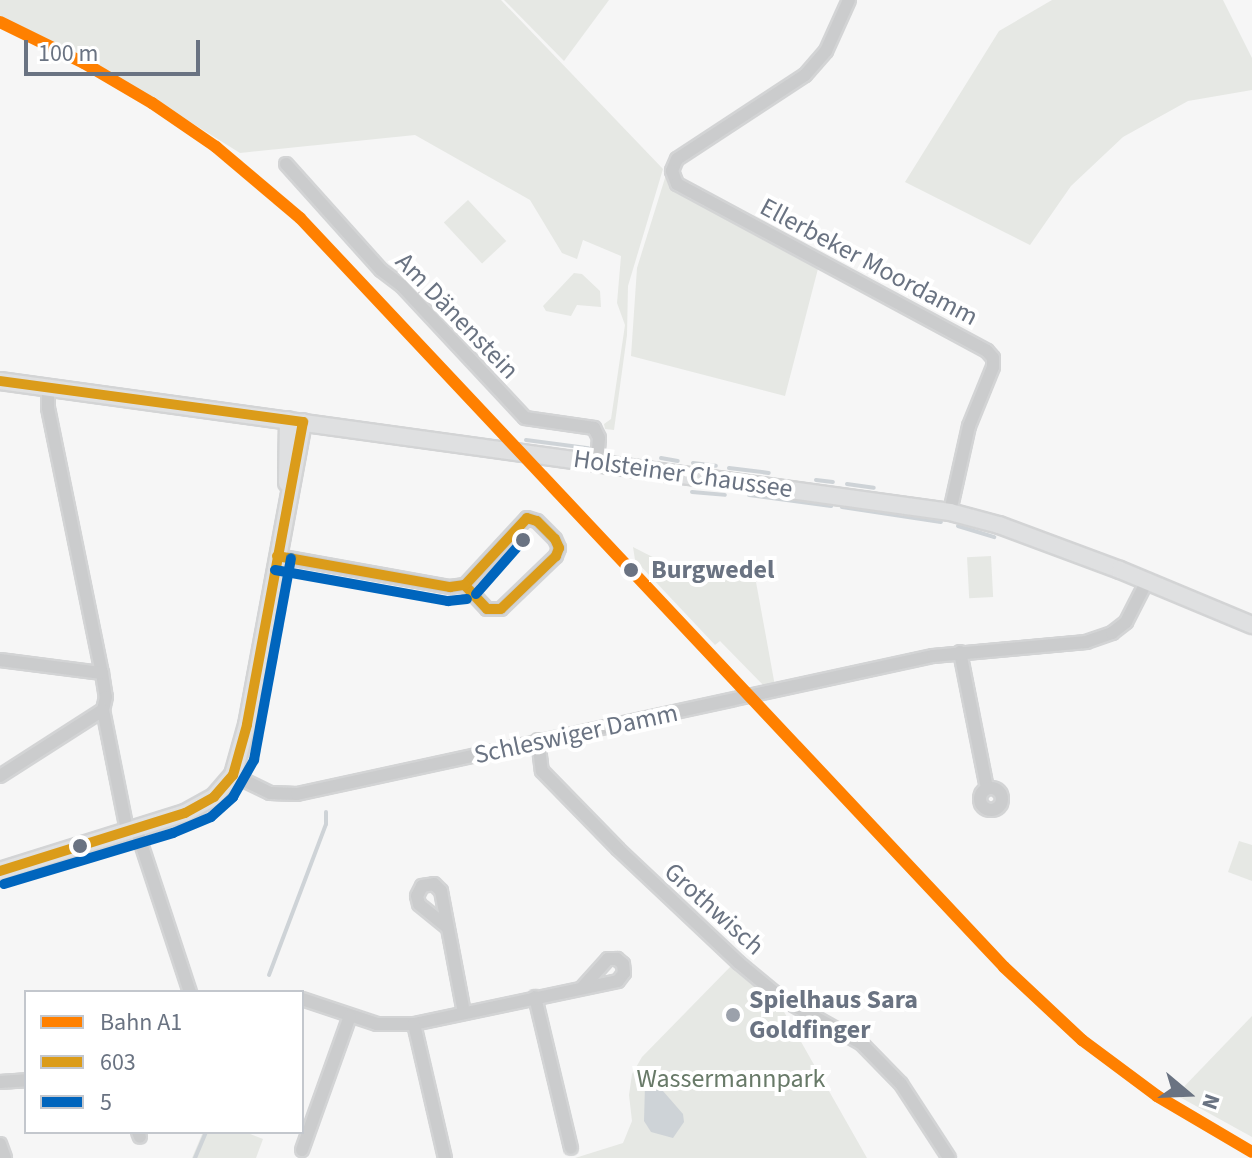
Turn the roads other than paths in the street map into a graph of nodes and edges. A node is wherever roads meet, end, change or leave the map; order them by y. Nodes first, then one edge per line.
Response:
1 (849, 0) edge
2 (286, 164) dead end
3 (0, 381) edge
4 (48, 388) junction
5 (296, 421) junction
6 (597, 463) junction
7 (950, 512) junction
8 (277, 556) junction
9 (1147, 581) junction
10 (465, 585) junction
11 (1252, 625) edge
12 (960, 652) junction
13 (0, 660) edge
14 (102, 673) junction
15 (103, 710) junction
16 (538, 740) junction
17 (233, 775) junction
18 (0, 776) edge
19 (987, 788) dead end
20 (131, 829) junction
21 (0, 871) edge
22 (447, 927) dead end
23 (583, 987) dead end
24 (189, 990) edge
25 (535, 997) junction
26 (304, 1000) edge
27 (464, 1013) junction
28 (350, 1016) junction
29 (414, 1024) junction
30 (24, 1080) edge
31 (0, 1082) edge
32 (0, 1144) edge
33 (571, 1148) dead end
34 (302, 1150) dead end
35 (5, 1158) edge
36 (445, 1158) edge
37 (949, 1158) edge

1 - 7 street, Ellerbeker Moordamm
2 - 6 street, Am Dänenstein
3 - 4 main road, Holsteiner Chaussee
4 - 5 main road, Holsteiner Chaussee
4 - 14 street
5 - 6 main road, Holsteiner Chaussee
5 - 8 main road
6 - 7 main road, Holsteiner Chaussee
7 - 9 main road, Holsteiner Chaussee
8 - 10 street
8 - 17 main road
9 - 11 main road, Holsteiner Chaussee
9 - 12 street, Schleswiger Damm
10 - 10 street
12 - 16 street, Schleswiger Damm
12 - 19 street
13 - 14 street
14 - 15 street
15 - 18 street
15 - 20 street
16 - 17 street, Schleswiger Damm
16 - 37 street, Grothwisch
17 - 20 main road
20 - 21 main road
20 - 24 street
22 - 27 street
23 - 25 street
25 - 27 street
25 - 33 street
26 - 28 street
27 - 29 street
28 - 29 street
28 - 34 street
29 - 36 street
30 - 31 street
32 - 35 street

